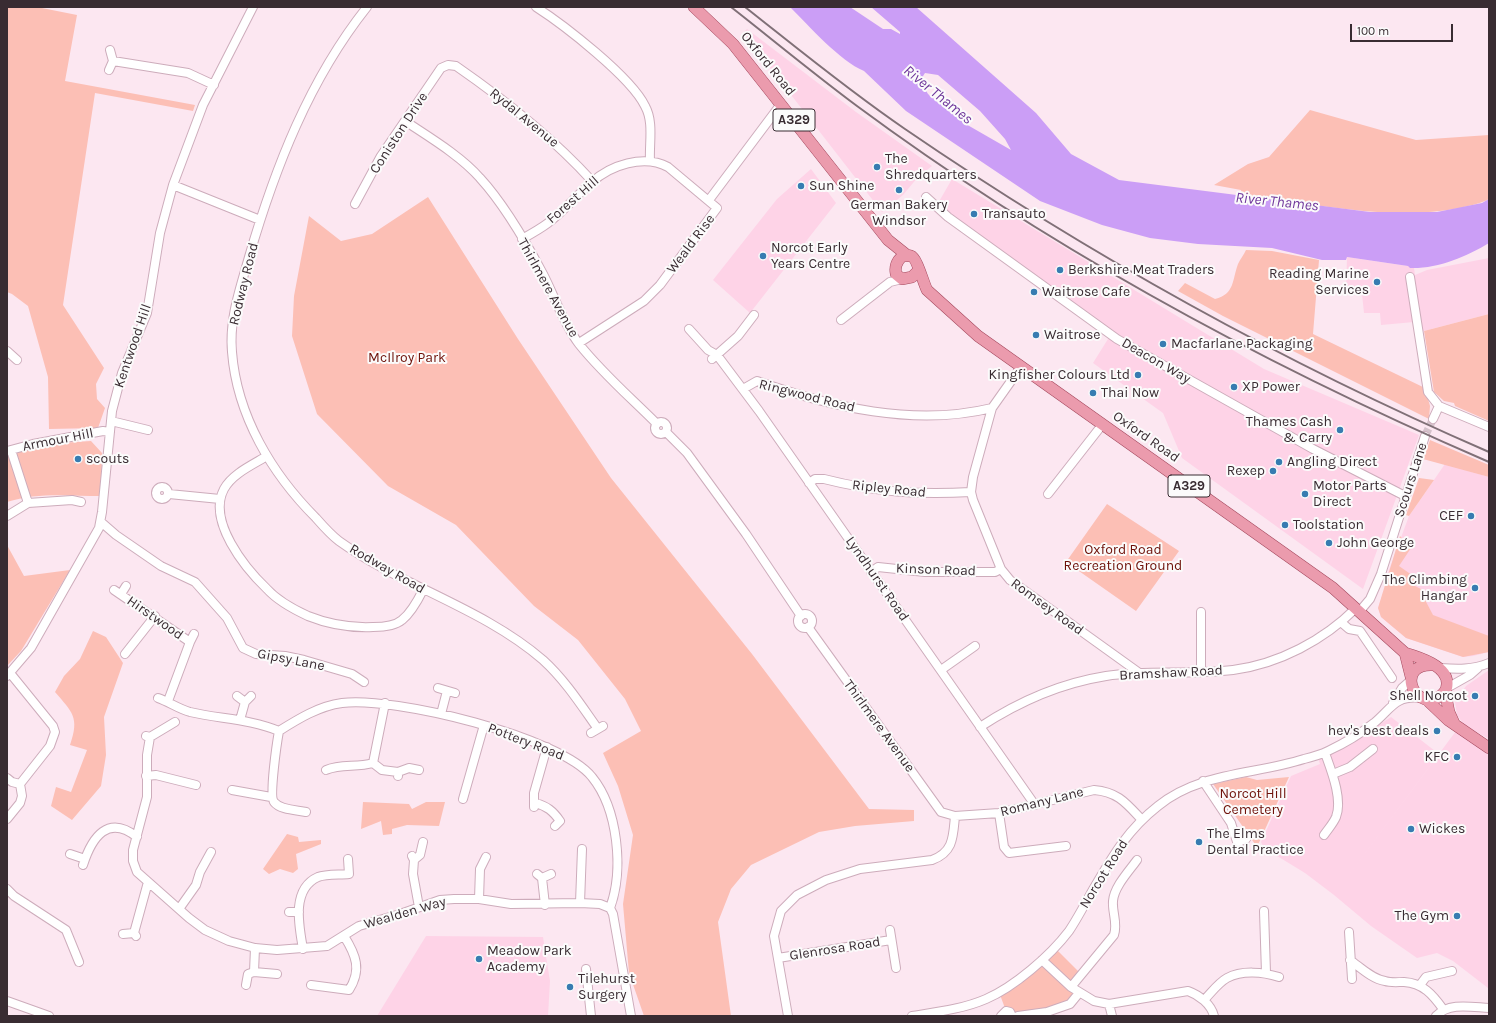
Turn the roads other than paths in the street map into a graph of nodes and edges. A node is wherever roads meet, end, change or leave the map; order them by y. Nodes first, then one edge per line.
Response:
1 (253, 7) edge
2 (367, 7) edge
3 (536, 7) edge
4 (694, 7) edge
5 (110, 50) dead end
6 (113, 61) junction
7 (448, 65) joint
8 (108, 70) dead end
9 (214, 85) junction
10 (781, 104) junction
11 (405, 121) junction
12 (650, 160) junction
13 (592, 181) junction
14 (173, 185) junction
15 (926, 197) dead end
16 (709, 200) junction
17 (355, 204) dead end
18 (260, 220) junction
19 (522, 240) junction
20 (888, 240) junction
21 (908, 256) junction
22 (919, 270) junction
23 (900, 273) junction
24 (1410, 277) dead end
25 (927, 290) junction
26 (754, 315) dead end
27 (842, 320) dead end
28 (689, 329) dead end
29 (579, 343) junction
30 (7, 351) edge
31 (714, 357) junction
32 (17, 360) dead end
33 (1021, 366) junction
34 (743, 389) junction
35 (1438, 406) junction
36 (992, 408) junction
37 (1433, 419) tunnel mouth
38 (111, 421) junction
39 (1102, 425) junction
40 (1489, 427) edge
41 (148, 430) dead end
42 (110, 432) junction
43 (1425, 436) tunnel mouth
44 (9, 450) edge
45 (267, 456) junction
46 (809, 483) junction
47 (971, 492) junction
48 (169, 494) dead end
49 (1048, 494) dead end
50 (1405, 496) junction
51 (220, 499) junction
52 (81, 502) dead end
53 (28, 503) junction
54 (7, 516) edge
55 (101, 522) junction
56 (1002, 569) junction
57 (871, 572) junction
58 (126, 586) dead end
59 (423, 590) junction
60 (1357, 610) junction
61 (1201, 612) dead end
62 (155, 616) junction
63 (1342, 623) junction
64 (194, 634) dead end
65 (190, 642) junction
66 (975, 646) dead end
67 (125, 654) dead end
68 (1405, 654) junction
69 (1489, 664) edge
70 (1436, 666) junction
71 (1478, 668) junction
72 (941, 670) junction
73 (1201, 671) junction
74 (1138, 672) junction
75 (9, 674) edge
76 (1392, 678) dead end
77 (1411, 679) junction
78 (364, 682) dead end
79 (438, 688) dead end
80 (1446, 689) junction
81 (447, 691) junction
82 (456, 693) dead end
83 (237, 696) dead end
84 (158, 698) dead end
85 (1424, 699) junction
86 (168, 701) junction
87 (385, 703) junction
88 (1392, 705) junction
89 (441, 714) junction
90 (240, 720) junction
91 (175, 722) dead end
92 (1455, 724) junction
93 (484, 726) junction
94 (980, 726) junction
95 (597, 729) dead end
96 (279, 731) junction
97 (547, 747) junction
98 (1373, 748) dead end
99 (1489, 748) edge
100 (1325, 753) junction
101 (372, 763) junction
102 (326, 770) dead end
103 (419, 770) dead end
104 (1333, 774) junction
105 (146, 776) junction
106 (7, 778) edge
107 (1203, 782) junction
108 (20, 784) junction
109 (196, 785) dead end
110 (232, 790) dead end
111 (271, 797) junction
112 (463, 799) dead end
113 (1034, 805) junction
114 (306, 812) dead end
115 (999, 813) junction
116 (956, 816) junction
117 (7, 819) edge
118 (1142, 820) junction
119 (555, 826) dead end
120 (1324, 835) dead end
121 (137, 837) junction
122 (423, 842) dead end
123 (1241, 844) dead end
124 (1066, 846) dead end
125 (211, 852) dead end
126 (70, 854) dead end
127 (580, 854) dead end
128 (486, 857) dead end
129 (348, 858) dead end
130 (1137, 860) dead end
131 (551, 874) dead end
132 (148, 882) junction
133 (7, 889) edge
134 (479, 899) junction
135 (580, 903) junction
136 (545, 904) junction
137 (419, 907) junction
138 (610, 908) junction
139 (179, 909) junction
140 (1264, 911) dead end
141 (289, 912) dead end
142 (299, 912) junction
143 (890, 930) dead end
144 (1349, 932) dead end
145 (123, 934) dead end
146 (344, 936) junction
147 (891, 940) junction
148 (255, 948) junction
149 (303, 949) junction
150 (778, 958) junction
151 (1042, 960) junction
152 (1350, 960) junction
153 (79, 962) dead end
154 (896, 968) dead end
155 (586, 969) dead end
156 (1452, 970) dead end
157 (254, 972) junction
158 (1266, 973) junction
159 (278, 974) dead end
160 (1279, 977) dead end
161 (1352, 979) dead end
162 (311, 985) dead end
163 (246, 986) dead end
164 (1420, 986) junction
165 (1071, 987) junction
166 (1079, 993) junction
167 (1204, 1000) junction
168 (7, 1001) edge
169 (1113, 1003) junction
170 (1489, 1008) edge
171 (1443, 1009) junction
172 (43, 1015) edge
173 (591, 1016) edge
174 (630, 1016) edge
175 (788, 1016) edge
176 (912, 1016) edge
177 (1001, 1016) edge
178 (1012, 1016) edge
179 (1018, 1016) edge
180 (1112, 1016) edge
181 (1214, 1016) edge
182 (1436, 1016) edge

1 - 9 street, Kentwood Hill
2 - 18 street, Rodway Road
3 - 12 street
4 - 10 main road, Oxford Road / A329
5 - 6 street
6 - 8 street
6 - 9 street
7 - 11 street, Coniston Drive
7 - 13 street, Rydal Avenue
9 - 14 street, Kentwood Hill
10 - 16 street, Weald Rise
10 - 20 main road, Oxford Road / A329
11 - 17 street, Coniston Drive
11 - 19 street, Thirlmere Avenue
12 - 13 street, Forest Hill
12 - 16 street
13 - 19 street, Forest Hill
14 - 18 street
14 - 38 street, Kentwood Hill
15 - 50 street, Deacon Way
16 - 29 street, Weald Rise
18 - 45 street, Rodway Road
19 - 29 street, Thirlmere Avenue
20 - 21 main road, Oxford Road / A329
20 - 23 main road, Oxford Road / A329
21 - 22 main road
21 - 23 main road
22 - 23 main road
22 - 25 main road, Oxford Road / A329
23 - 25 main road, Oxford Road / A329
23 - 27 street
24 - 35 street
25 - 33 main road, Oxford Road / A329
26 - 31 street
28 - 31 street, Lyndhurst Road
29 - 116 street, Thirlmere Avenue
30 - 32 street
31 - 34 street, Lyndhurst Road
33 - 36 street, Romsey Road
33 - 39 main road, Oxford Road / A329
34 - 36 street, Ringwood Road
34 - 46 street, Lyndhurst Road
35 - 37 street
35 - 40 street
36 - 47 street, Romsey Road
38 - 41 street
38 - 42 street, Kentwood Hill
39 - 49 street
39 - 60 main road, Oxford Road / A329
42 - 44 street, Armour Hill
42 - 55 street, Kentwood Hill
43 - 50 street, Scours Lane
44 - 53 street
45 - 51 street
45 - 59 street, Rodway Road
46 - 47 street, Ripley Road
46 - 57 street, Lyndhurst Road
47 - 56 street, Romsey Road
48 - 51 street
50 - 60 street, Scours Lane
51 - 59 street
52 - 53 street
53 - 54 street
55 - 75 street, Kentwood Hill
55 - 78 street, Gipsy Lane
56 - 57 street, Kinson Road
56 - 74 street, Romsey Road
57 - 72 street, Lyndhurst Road
58 - 62 street, Hirstwood
59 - 95 street, Rodway Road
60 - 63 street, Bramshaw Road
60 - 68 main road, Oxford Road / A329
61 - 73 street
62 - 65 street, Hirstwood
62 - 67 street
63 - 73 street, Bramshaw Road
63 - 76 street
64 - 65 street, Hirstwood
65 - 86 street, Hirstwood
66 - 72 street
68 - 70 main road, Oxford Road / A329
68 - 77 main road
69 - 71 street
70 - 71 street
70 - 77 main road
70 - 80 main road
71 - 80 street
72 - 94 street, Lyndhurst Road
73 - 74 street, Bramshaw Road
74 - 94 street, Bramshaw Road
75 - 108 street
77 - 85 main road
77 - 88 street, Norcot Road
79 - 81 street
80 - 85 main road
80 - 92 main road
81 - 82 street
81 - 89 street
83 - 90 street
84 - 86 street
85 - 88 street, Norcot Road
85 - 92 main road
86 - 90 street
87 - 89 street, Pottery Road
87 - 96 street, Pottery Road
87 - 101 street
88 - 100 street, Norcot Road
89 - 93 street, Pottery Road
90 - 96 street
91 - 105 street, Wealden Way
92 - 99 main road
93 - 97 street, Pottery Road
93 - 112 street
94 - 113 street, Lyndhurst Road
96 - 111 street
97 - 119 street
97 - 138 street, Pottery Road
98 - 104 street
100 - 104 street
100 - 107 street, Norcot Road
101 - 102 street
101 - 103 street
104 - 120 street
105 - 109 street
105 - 121 street, Wealden Way
106 - 108 street
107 - 118 street, Norcot Road
107 - 123 street
108 - 117 street
110 - 111 street
111 - 114 street
113 - 115 street, Romany Lane
113 - 118 street, Romany Lane
115 - 116 street, Romany Lane
115 - 124 street
116 - 150 street
118 - 151 street, Norcot Road
121 - 126 street
121 - 132 street, Wealden Way
122 - 137 street
125 - 139 street
127 - 135 street
128 - 134 street
129 - 142 street
130 - 165 street
131 - 136 street
132 - 139 street, Wealden Way
132 - 145 street
133 - 153 street
134 - 136 street, Wealden Way
134 - 137 street, Wealden Way
135 - 136 street, Wealden Way
135 - 138 street, Wealden Way
137 - 146 street, Wealden Way
138 - 174 street, Pottery Road
139 - 148 street, Wealden Way
140 - 158 street
141 - 142 street
142 - 149 street
143 - 147 street, Glenrosa Road
144 - 152 street
146 - 149 street, Wealden Way
146 - 162 street
147 - 150 street, Glenrosa Road
147 - 154 street, Glenrosa Road
148 - 149 street, Wealden Way
148 - 157 street
150 - 175 street
151 - 165 street
151 - 176 street, Norcot Road
152 - 161 street
152 - 164 street
155 - 173 street
156 - 164 street
157 - 159 street
157 - 163 street
158 - 160 street
158 - 167 street
164 - 171 street
165 - 166 street
166 - 169 street
166 - 179 street
167 - 169 street
167 - 181 street
168 - 172 street
169 - 180 street
170 - 171 street
171 - 182 street
177 - 178 street

